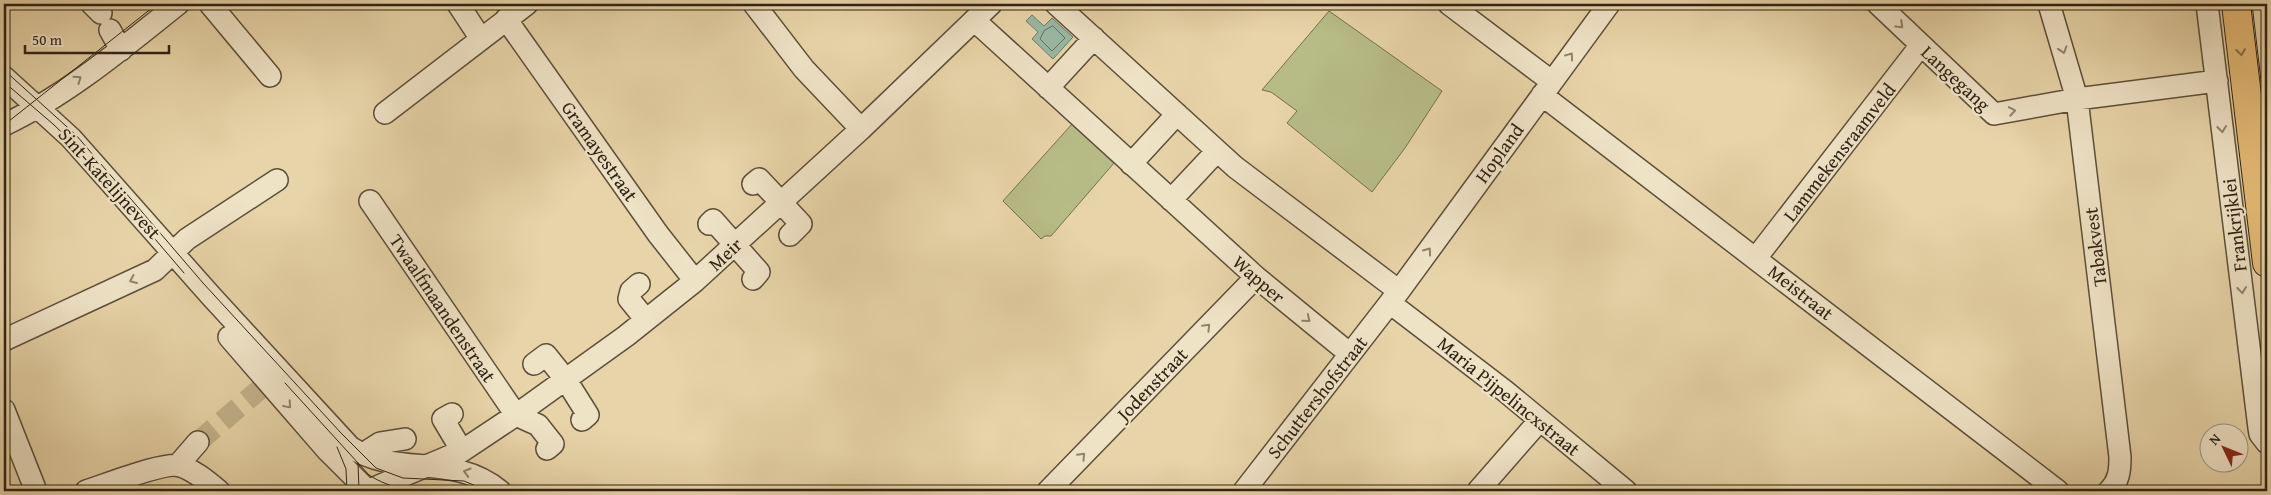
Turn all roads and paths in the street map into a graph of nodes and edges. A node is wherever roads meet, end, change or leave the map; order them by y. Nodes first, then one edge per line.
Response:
1 (178, 4) edge
2 (210, 4) edge
3 (458, 4) edge
4 (528, 4) edge
5 (754, 4) edge
6 (991, 4) edge
7 (1056, 4) edge
8 (1449, 4) edge
9 (1609, 4) edge
10 (1878, 4) edge
11 (2049, 4) edge
12 (2207, 4) edge
13 (2236, 4) edge
14 (101, 16) edge
15 (506, 20) junction
16 (974, 20) junction
17 (1094, 38) junction
18 (481, 39) junction
19 (1921, 45) junction
20 (121, 50) junction
21 (270, 76) dead end
22 (4, 77) edge
23 (2216, 81) junction
24 (1048, 88) junction
25 (1546, 88) junction
26 (2077, 99) junction
27 (38, 107) junction
28 (385, 113) dead end
29 (1177, 114) junction
30 (4, 125) edge
31 (861, 129) junction
32 (1216, 151) junction
33 (1131, 164) junction
34 (277, 180) dead end
35 (753, 184) dead end
36 (1171, 200) junction
37 (370, 201) dead end
38 (781, 202) junction
39 (709, 224) dead end
40 (790, 235) dead end
41 (735, 245) junction
42 (173, 253) junction
43 (1756, 258) junction
44 (2267, 263) edge
45 (1256, 278) junction
46 (753, 279) dead end
47 (695, 281) junction
48 (639, 284) dead end
49 (211, 296) junction
50 (1395, 297) junction
51 (646, 320) junction
52 (4, 340) edge
53 (1350, 354) junction
54 (534, 364) dead end
55 (566, 380) junction
56 (4, 410) edge
57 (452, 414) dead end
58 (516, 415) junction
59 (582, 420) dead end
60 (1540, 420) junction
61 (405, 439) dead end
62 (198, 442) tunnel mouth
63 (2267, 443) edge
64 (547, 449) dead end
65 (462, 452) junction
66 (365, 453) junction
67 (178, 465) junction
68 (428, 466) junction
69 (36, 491) edge
70 (86, 491) edge
71 (219, 491) edge
72 (367, 491) edge
73 (500, 491) edge
74 (1048, 491) edge
75 (1244, 491) edge
76 (1478, 491) edge
77 (1626, 491) edge
78 (2058, 491) edge
79 (2109, 491) edge

1 - 20 street
2 - 21 street
3 - 18 street
4 - 15 street
5 - 31 street
6 - 16 street, Meir
7 - 17 street
8 - 25 street, Meistraat
25 -> 9 street, Hopland
10 -> 19 street, Langegang
11 -> 26 street, Tabakvest
12 - 23 street, Frankrijklei
13 -> 44 main road, Frankrijklei
14 - 20 street
15 - 18 street
15 - 47 street, Gramayestraat
16 - 24 street, Wapper
16 - 31 street, Meir
17 - 24 street
17 - 29 street
18 - 28 street
19 -> 26 street, Langegang
19 - 43 street, Lammekensraamveld
27 -> 20 street
22 - 27 street, Sint-Katelijnevest
23 - 26 street
23 -> 63 street, Frankrijklei
24 - 33 street, Wapper
25 - 43 street, Meistraat
50 -> 25 street, Hopland
26 - 79 street, Tabakvest
27 - 30 street
27 - 42 street, Sint-Katelijnevest
29 - 32 street
29 - 33 street
31 - 38 street, Meir
32 - 36 street
32 - 50 street
33 - 36 street, Wapper
34 - 42 street
35 - 38 street
36 - 45 street, Wapper
37 - 58 street, Twaalfmaandenstraat
38 - 40 street
38 - 41 street, Meir
39 - 41 street
41 - 46 street
41 - 47 street, Meir
42 - 49 street, Sint-Katelijnevest
42 -> 52 street
43 - 78 street, Meistraat
45 -> 53 street, Wapper
74 -> 45 street, Jodenstraat
47 - 51 street, Meir
48 - 51 street
49 - 66 street, Sint-Katelijnevest
49 -> 72 street, Sint-Katelijnevest
50 - 53 street, Schuttershofstraat
50 - 60 street, Maria Pijpelincxstraat
51 - 55 street, Meir
53 - 75 street, Schuttershofstraat
54 - 55 street
55 - 58 street, Meir
55 - 59 street
56 - 69 street
57 - 65 street
58 - 64 street
58 - 65 street, Meir
60 - 76 street
60 - 77 street, Maria Pijpelincxstraat
61 - 66 street
62 - 67 street
65 - 68 street, Meir
66 - 68 street, Meir
67 - 70 street
67 - 71 street
68 - 72 street, Meir
73 -> 68 street, Meir

